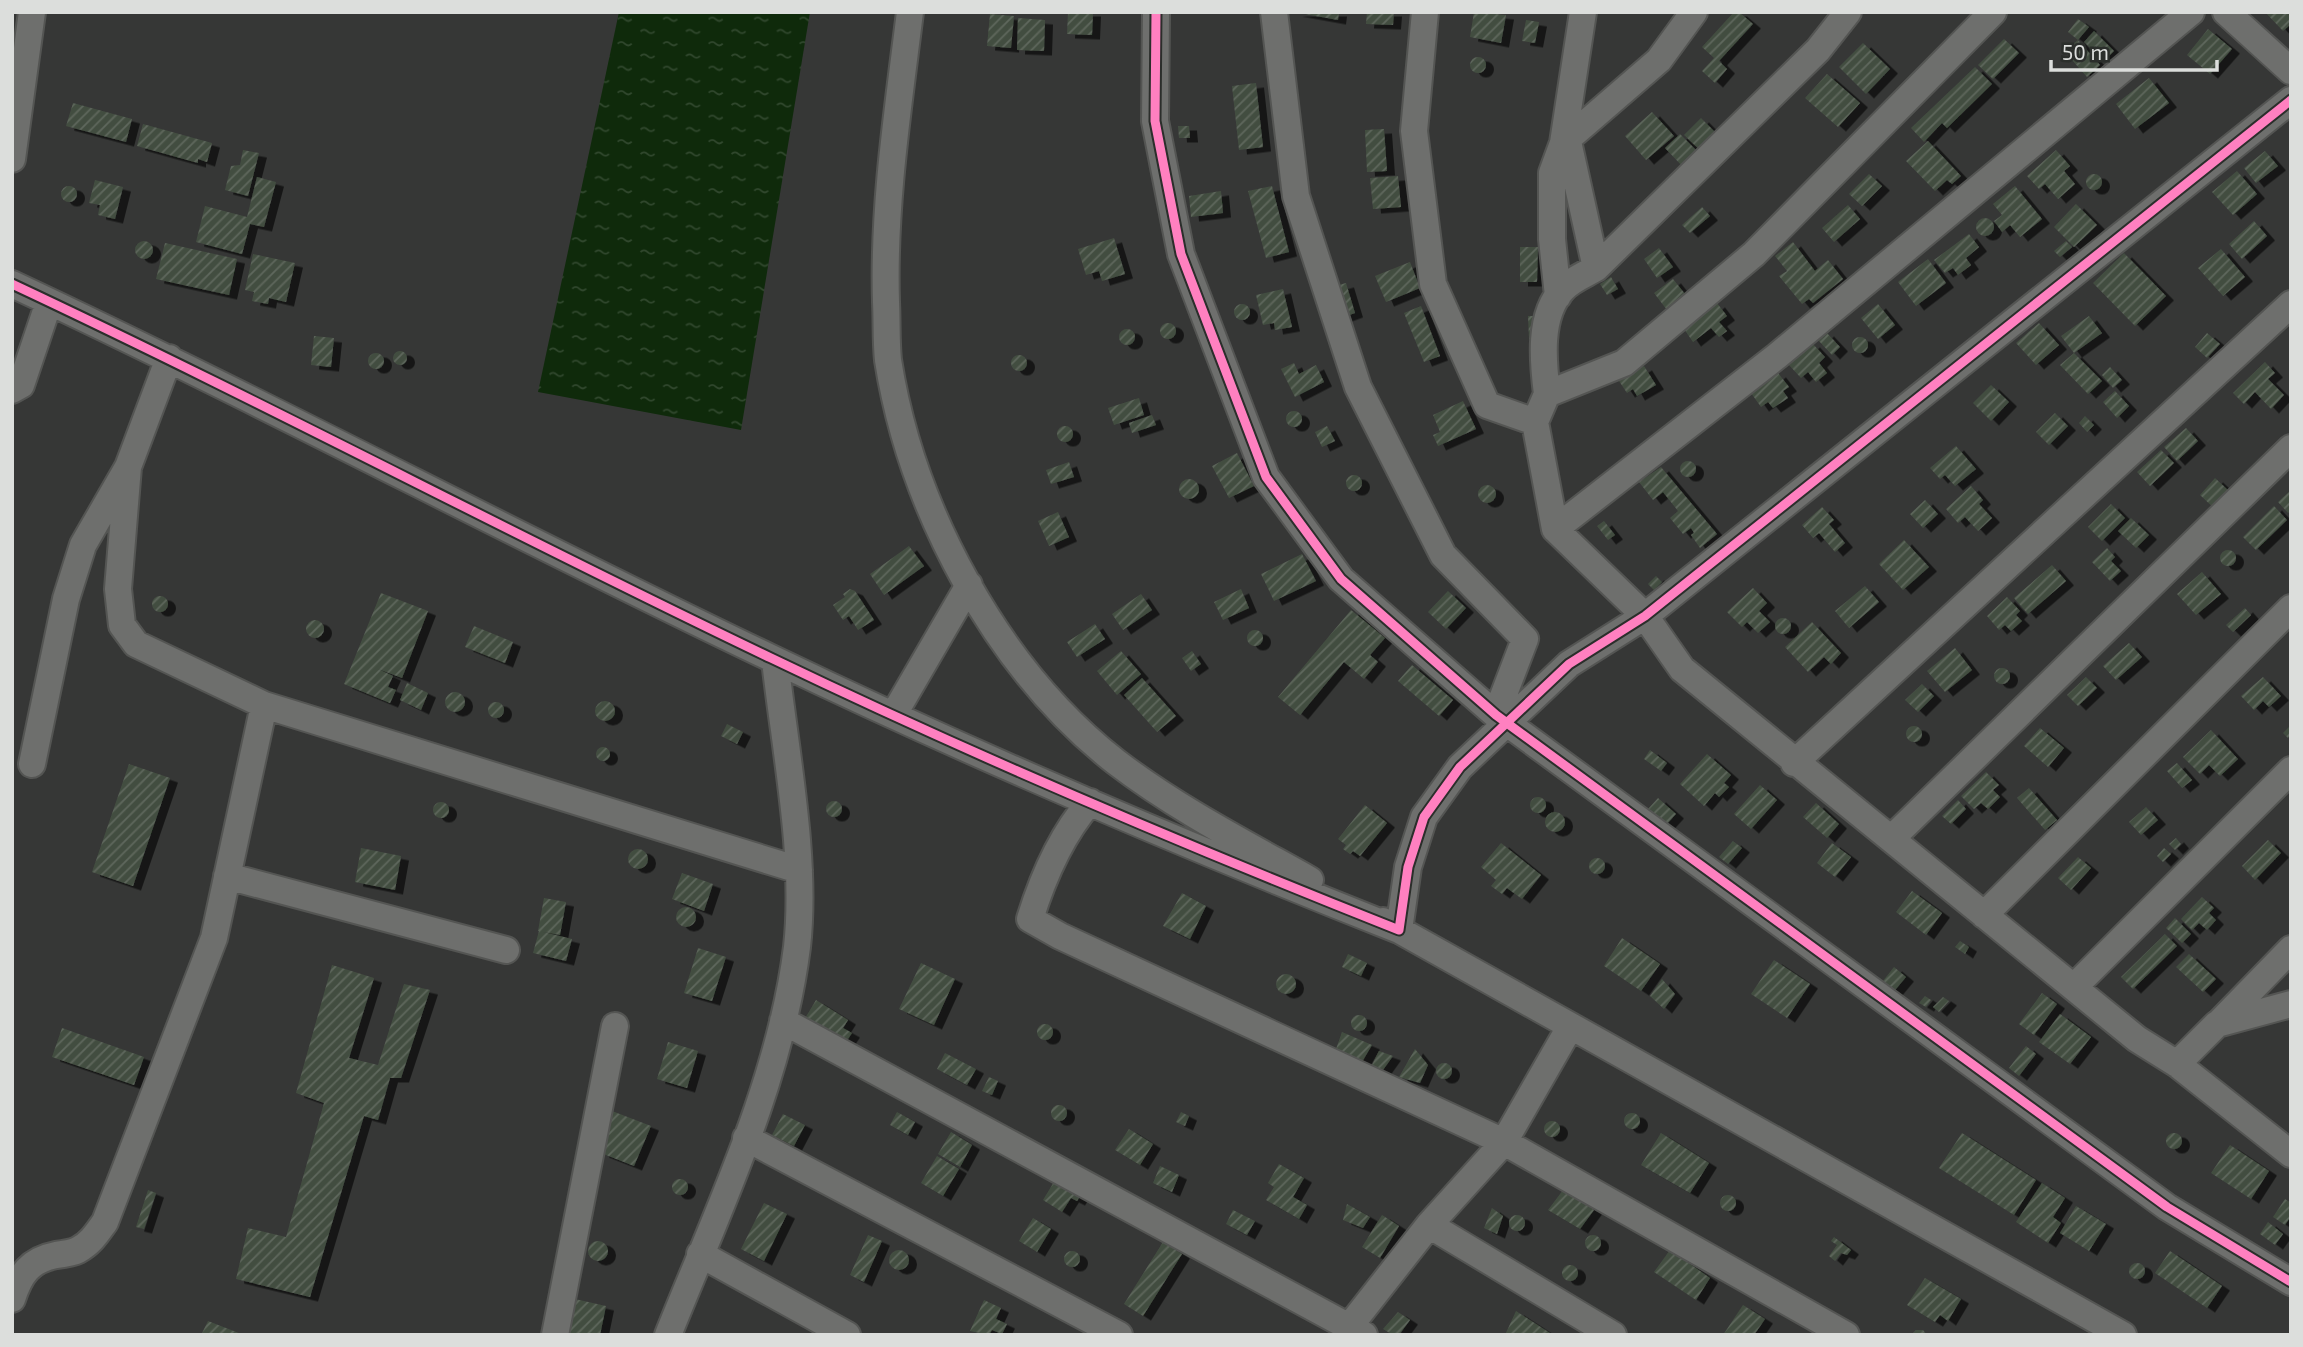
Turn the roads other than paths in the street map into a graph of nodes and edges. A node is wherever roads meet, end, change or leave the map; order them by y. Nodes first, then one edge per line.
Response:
1 (32, 12) edge
2 (910, 12) edge
3 (1156, 12) edge
4 (1274, 12) edge
5 (1425, 12) edge
6 (1583, 12) edge
7 (1695, 12) edge
8 (1848, 12) edge
9 (1993, 12) edge
10 (2191, 12) edge
11 (2226, 12) edge
12 (2291, 71) edge
13 (2291, 100) edge
14 (1563, 143) junction
15 (12, 159) edge
16 (1595, 268) junction
17 (12, 284) edge
18 (1558, 296) junction
19 (49, 302) junction
20 (2291, 304) edge
21 (169, 358) junction
22 (12, 390) edge
23 (1547, 394) junction
24 (1535, 422) junction
25 (2291, 448) edge
26 (128, 467) junction
27 (1555, 529) junction
28 (970, 585) junction
29 (2291, 608) edge
30 (1645, 616) junction
31 (775, 660) junction
32 (264, 705) junction
33 (894, 714) junction
34 (1502, 720) junction
35 (1794, 763) junction
36 (32, 764) dead end
37 (2291, 770) edge
38 (1090, 802) junction
39 (1891, 839) junction
40 (799, 870) junction
41 (227, 876) junction
42 (1984, 915) junction
43 (1399, 930) junction
44 (2291, 949) edge
45 (506, 950) dead end
46 (2074, 987) junction
47 (2291, 1004) edge
48 (783, 1021) junction
49 (2217, 1024) junction
50 (615, 1026) dead end
51 (1570, 1027) junction
52 (2176, 1064) junction
53 (747, 1138) junction
54 (1504, 1142) junction
55 (2291, 1154) edge
56 (1429, 1225) junction
57 (700, 1254) junction
58 (2291, 1282) edge
59 (12, 1299) edge
60 (1357, 1331) edge
61 (555, 1335) edge
62 (668, 1335) edge
63 (847, 1335) edge
64 (1119, 1335) edge
65 (1613, 1335) edge
66 (1846, 1335) edge
67 (2123, 1335) edge

1 - 15 street
2 - 28 street
3 - 34 street
4 - 34 street
5 - 24 street
6 - 14 street
7 - 14 street
8 - 16 street
9 - 23 street
10 - 27 street
11 - 12 street
13 - 30 street
14 - 16 street
14 - 18 street
16 - 18 street
17 - 19 street
18 - 23 street
19 - 21 street
19 - 22 street
20 - 35 street
21 - 26 street
21 - 31 street
23 - 24 street
24 - 27 street
25 - 39 street
26 - 32 street
26 - 36 street
27 - 30 street
28 - 33 street
28 - 43 street
29 - 42 street
30 - 34 street
30 - 35 street
31 - 33 street
31 - 40 street
32 - 40 street
32 - 41 street
33 - 38 street
34 - 43 street
34 - 58 street
35 - 39 street
37 - 46 street
38 - 43 street
38 - 54 street
39 - 42 street
40 - 48 street
41 - 45 street
41 - 59 street
42 - 46 street
43 - 51 street
44 - 49 street
46 - 52 street
47 - 49 street
48 - 53 street
48 - 60 street
49 - 52 street
50 - 61 street
51 - 54 street
51 - 67 street
52 - 55 street
53 - 57 street
53 - 64 street
54 - 56 street
54 - 66 street
56 - 60 street
56 - 65 street
57 - 62 street
57 - 63 street

